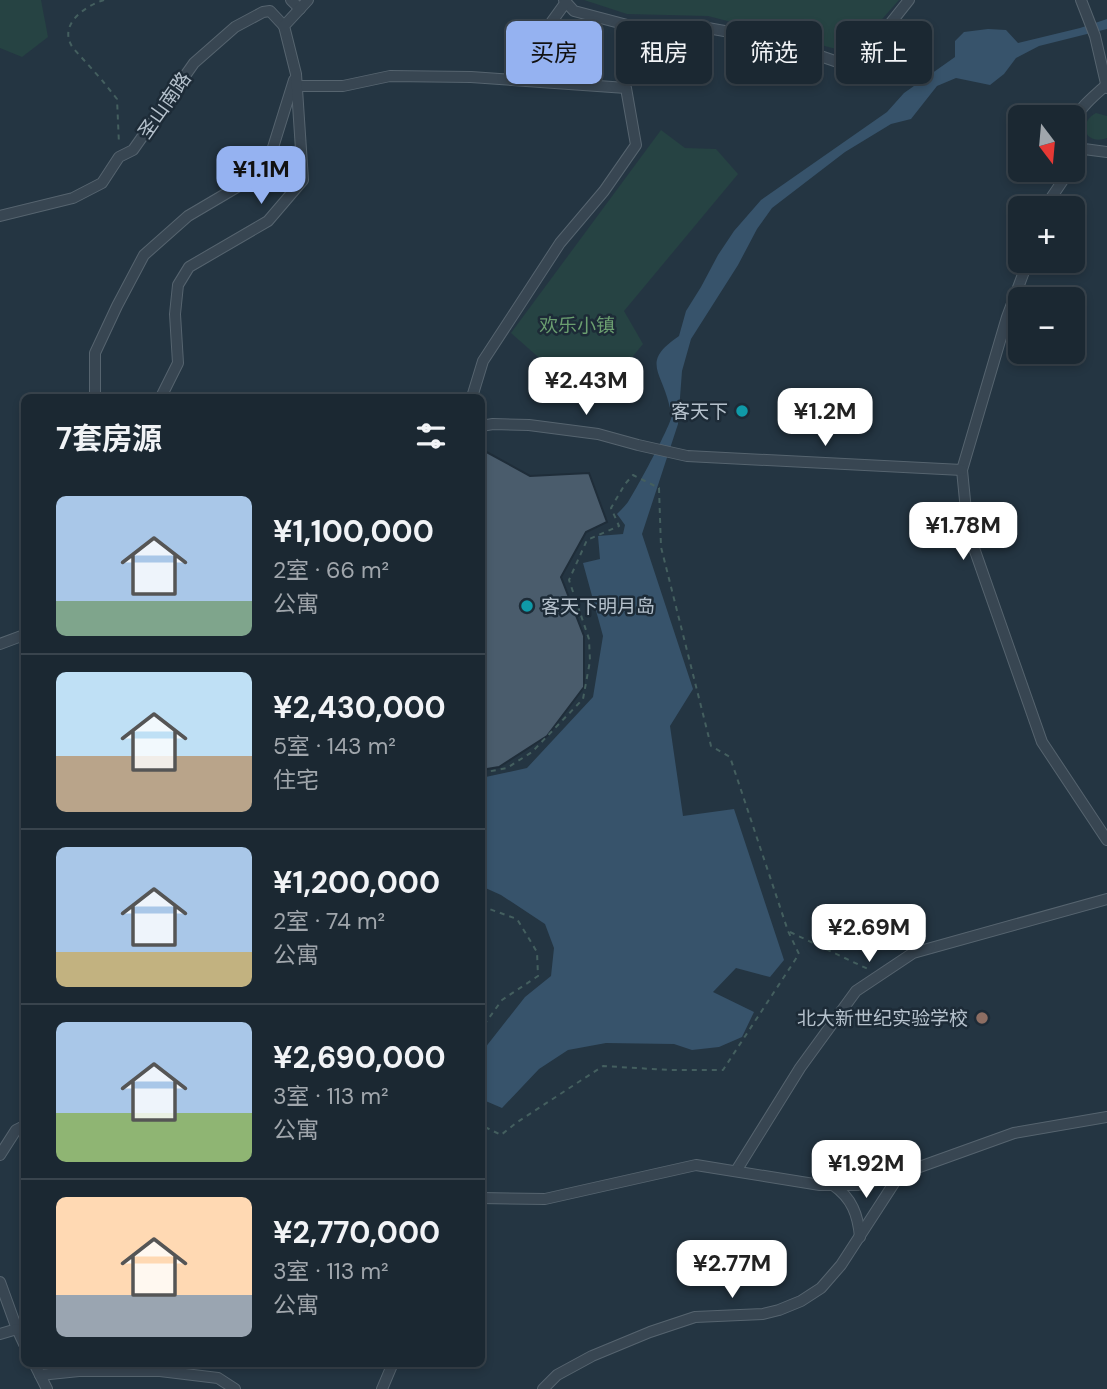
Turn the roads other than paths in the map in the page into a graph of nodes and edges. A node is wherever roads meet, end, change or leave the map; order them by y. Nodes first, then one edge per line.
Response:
1 (279, 0) edge
2 (291, 0) edge
3 (308, 0) edge
4 (909, 0) edge
5 (1081, 0) edge
6 (565, 1) edge
7 (300, 9) junction
8 (270, 11) junction
9 (551, 21) edge
10 (284, 26) junction
11 (296, 74) junction
12 (506, 79) edge
13 (576, 84) edge
14 (297, 86) junction
15 (1106, 87) edge
16 (1085, 106) edge
17 (1085, 149) edge
18 (1107, 152) edge
19 (0, 216) edge
20 (1024, 273) edge
21 (95, 394) edge
22 (162, 394) edge
23 (473, 394) edge
24 (485, 425) edge
25 (962, 470) junction
26 (21, 636) edge
27 (0, 644) edge
28 (1107, 840) edge
29 (1107, 899) edge
30 (1107, 1117) edge
31 (21, 1128) edge
32 (0, 1155) edge
33 (736, 1171) junction
34 (900, 1174) junction
35 (833, 1185) junction
36 (485, 1198) edge
37 (860, 1238) junction
38 (0, 1282) edge
39 (17, 1329) junction
40 (0, 1334) edge
41 (21, 1338) edge
42 (36, 1367) edge
43 (391, 1367) edge
44 (40, 1375) junction
45 (47, 1389) edge
46 (235, 1389) edge
47 (382, 1389) edge
48 (543, 1389) edge

1 - 8 street
2 - 7 street
3 - 7 street
4 - 6 street
5 - 15 street
6 - 9 street
7 - 10 street
8 - 10 street
8 - 19 street, 圣山南路
10 - 11 street
11 - 14 street
11 - 21 street
12 - 14 street
13 - 23 street
14 - 22 street
15 - 16 street
17 - 18 street
20 - 25 street
24 - 25 street
25 - 28 street
26 - 27 street
29 - 33 street
30 - 34 street
31 - 32 street
33 - 35 street
33 - 36 street
34 - 35 street
34 - 37 street
35 - 37 street
37 - 48 street
38 - 39 street
39 - 40 street
39 - 41 street
42 - 44 street
43 - 47 street
44 - 45 street
44 - 46 street

